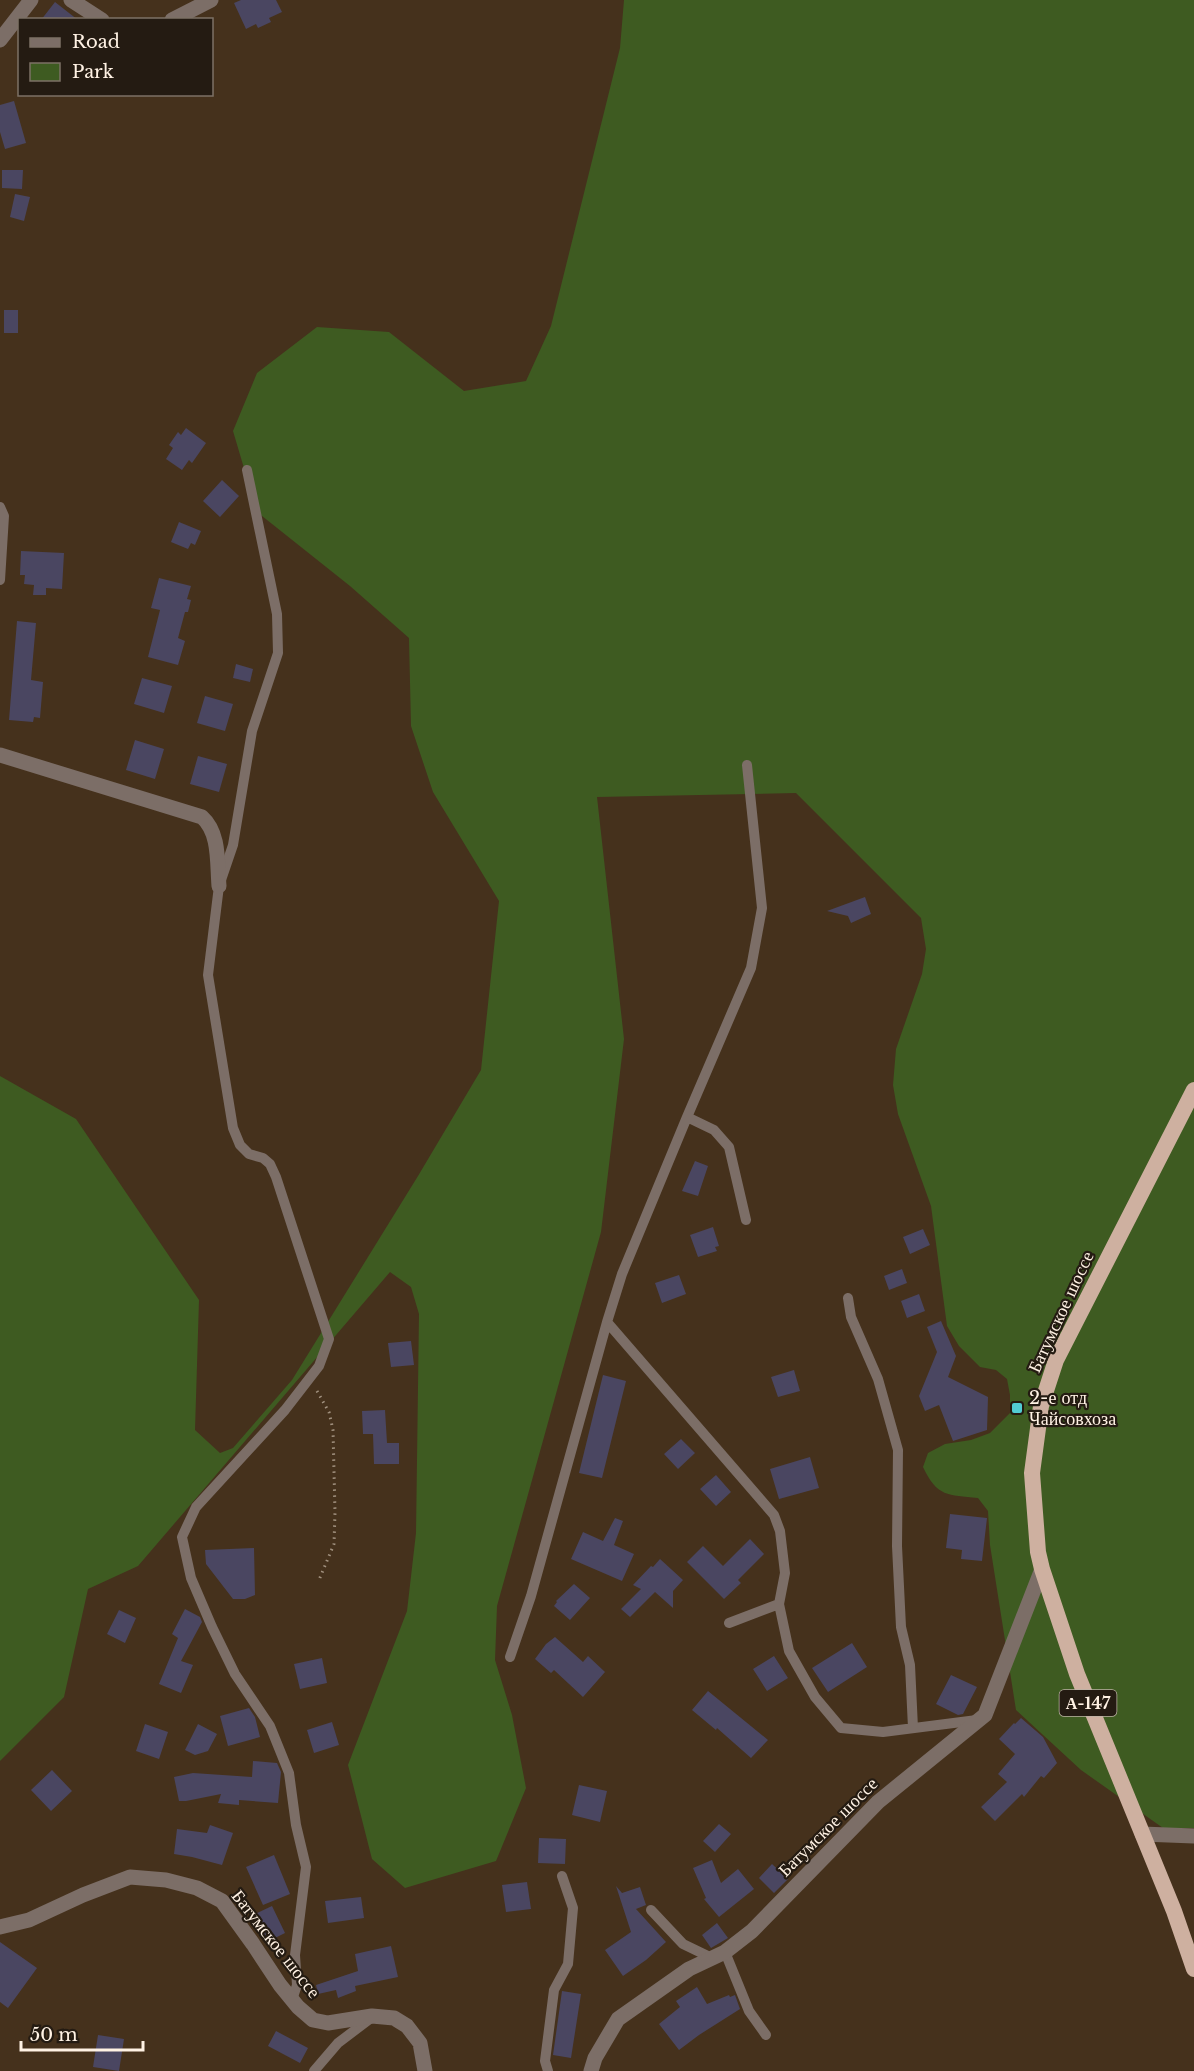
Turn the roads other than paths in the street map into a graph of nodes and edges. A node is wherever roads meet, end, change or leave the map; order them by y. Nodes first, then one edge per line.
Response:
1 (31, 0) edge
2 (71, 0) edge
3 (211, 0) edge
4 (99, 18) edge
5 (176, 18) edge
6 (0, 40) edge
7 (247, 470) dead end
8 (0, 507) edge
9 (0, 580) edge
10 (0, 755) edge
11 (747, 765) dead end
12 (219, 886) junction
13 (1194, 1090) edge
14 (687, 1117) junction
15 (746, 1220) dead end
16 (848, 1298) dead end
17 (607, 1322) junction
18 (1042, 1569) junction
19 (779, 1604) junction
20 (729, 1623) dead end
21 (510, 1657) dead end
22 (980, 1720) junction
23 (913, 1728) junction
24 (1142, 1834) junction
25 (1194, 1836) edge
26 (562, 1876) dead end
27 (651, 1910) dead end
28 (0, 1927) edge
29 (719, 1955) junction
30 (1194, 1969) edge
31 (292, 2000) junction
32 (372, 2016) junction
33 (766, 2035) dead end
34 (314, 2070) edge
35 (425, 2071) edge
36 (548, 2071) edge
37 (591, 2071) edge

1 - 6 street
2 - 4 street
3 - 5 street
7 - 12 lane
8 - 9 lane
10 - 12 street
11 - 14 lane
12 - 31 lane
13 - 18 highway, Батумское шоссе / А-147
14 - 15 lane
14 - 17 lane
16 - 23 lane
17 - 19 lane
17 - 21 lane
18 - 22 street, Батумское шоссе
18 - 24 highway, Батумское шоссе / А-147
19 - 20 lane
19 - 23 lane
22 - 23 lane
22 - 29 street, Батумское шоссе
24 - 25 street
24 - 30 highway, Батумское шоссе / А-147
26 - 36 lane
27 - 29 lane
28 - 31 street, Батумское шоссе
29 - 33 lane
29 - 37 street, Батумское шоссе
31 - 32 street, Батумское шоссе
32 - 34 lane
32 - 35 street, Батумское шоссе

